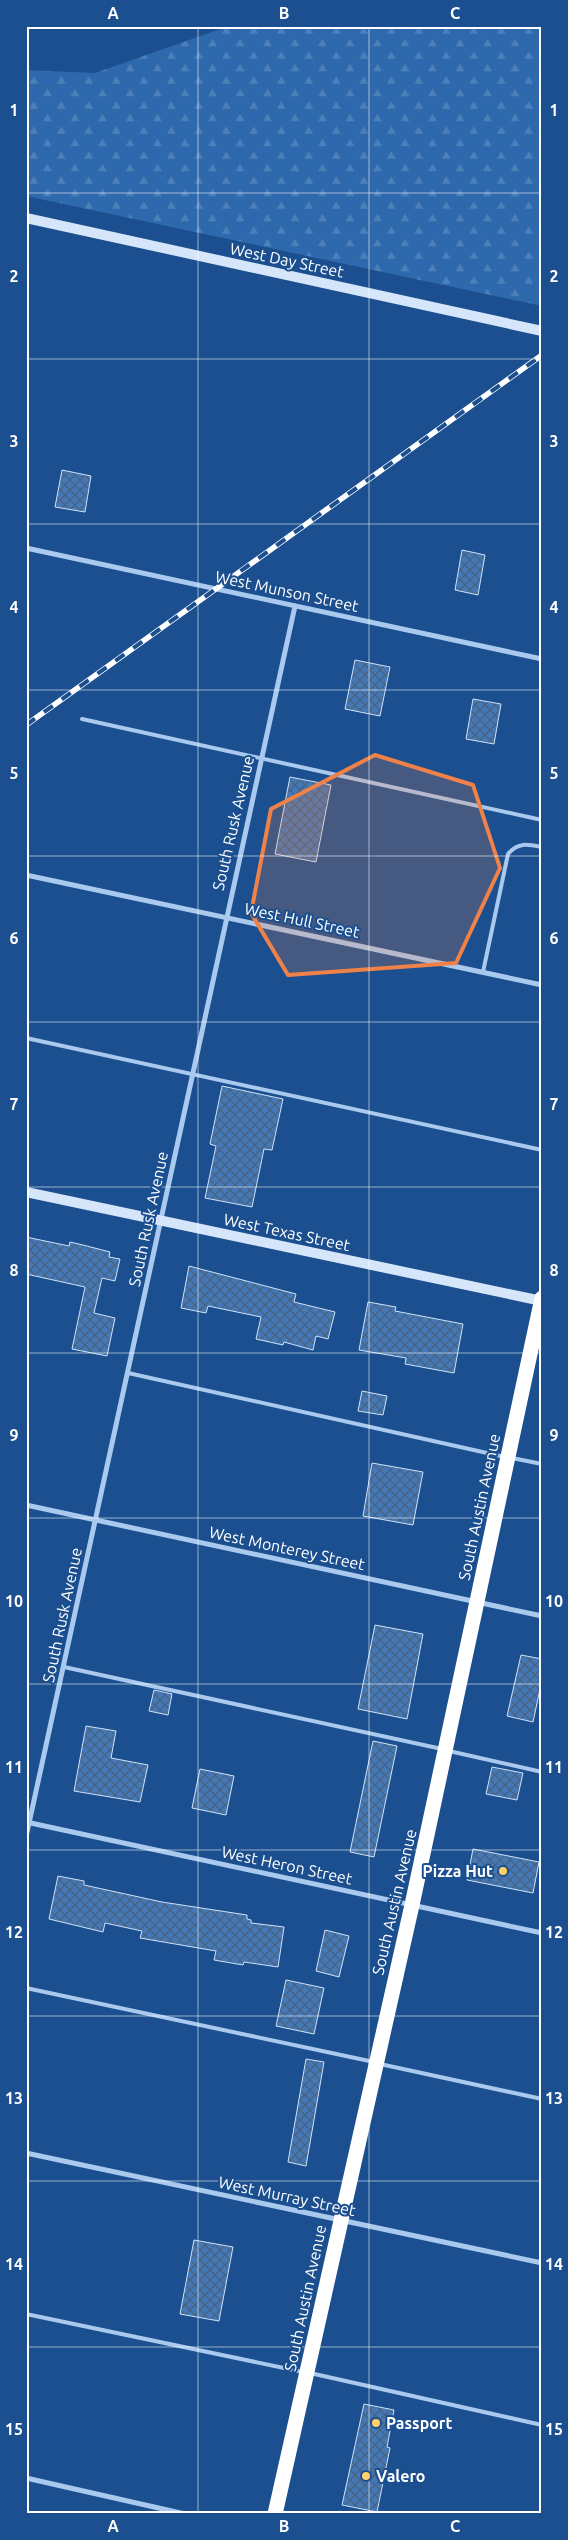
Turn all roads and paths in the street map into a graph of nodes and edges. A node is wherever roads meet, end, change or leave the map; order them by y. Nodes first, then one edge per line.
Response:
1 (26, 218) edge
2 (542, 331) edge
3 (26, 548) edge
4 (295, 606) junction
5 (542, 659) edge
6 (82, 719) dead end
7 (261, 758) junction
8 (542, 820) edge
9 (542, 847) edge
10 (26, 875) edge
11 (225, 916) junction
12 (484, 972) junction
13 (542, 985) edge
14 (26, 1038) edge
15 (192, 1074) junction
16 (542, 1150) edge
17 (26, 1192) edge
18 (161, 1221) junction
19 (542, 1300) edge
20 (128, 1373) junction
21 (508, 1457) junction
22 (542, 1464) edge
23 (26, 1505) edge
24 (96, 1520) junction
25 (477, 1602) junction
26 (542, 1616) edge
27 (64, 1667) junction
28 (445, 1750) junction
29 (542, 1772) edge
30 (28, 1823) edge
31 (26, 1837) edge
32 (412, 1905) junction
33 (542, 1933) edge
34 (26, 1988) edge
35 (376, 2063) junction
36 (542, 2099) edge
37 (26, 2153) edge
38 (340, 2221) junction
39 (542, 2263) edge
40 (26, 2314) edge
41 (306, 2373) junction
42 (542, 2425) edge
43 (26, 2478) edge
44 (185, 2514) edge
45 (275, 2514) edge

1 - 2 street, West Day Street
3 - 4 street, West Munson Street
4 - 5 street, West Munson Street
4 - 7 street, South Rusk Avenue
6 - 7 lane
7 - 8 lane
7 - 11 street, South Rusk Avenue
9 - 12 lane
10 - 11 street, West Hull Street
11 - 12 street, West Hull Street
11 - 15 street, South Rusk Avenue
12 - 13 street, West Hull Street
14 - 15 lane
15 - 16 lane
15 - 18 street, South Rusk Avenue
17 - 18 street, West Texas Street
18 - 19 street, West Texas Street
18 - 20 street, South Rusk Avenue
19 - 21 highway, South Austin Avenue
20 - 21 lane
20 - 24 street, South Rusk Avenue
21 - 22 lane
21 - 25 highway, South Austin Avenue
23 - 24 street, West Monterey Street
24 - 25 street, West Monterey Street
24 - 27 street, South Rusk Avenue
25 - 26 street, West Monterey Street
25 - 28 highway, South Austin Avenue
27 - 28 lane
27 - 30 street, South Rusk Avenue
28 - 29 lane
28 - 32 highway, South Austin Avenue
30 - 31 street, South Rusk Avenue
30 - 32 street, West Heron Street
32 - 33 street, West Heron Street
32 - 35 highway, South Austin Avenue
34 - 35 lane
35 - 36 lane
35 - 38 highway, South Austin Avenue
37 - 38 street, West Murray Street
38 - 39 street, West Murray Street
38 - 41 highway, South Austin Avenue
40 - 41 lane
41 - 42 lane
41 - 45 highway, South Austin Avenue
43 - 44 street

